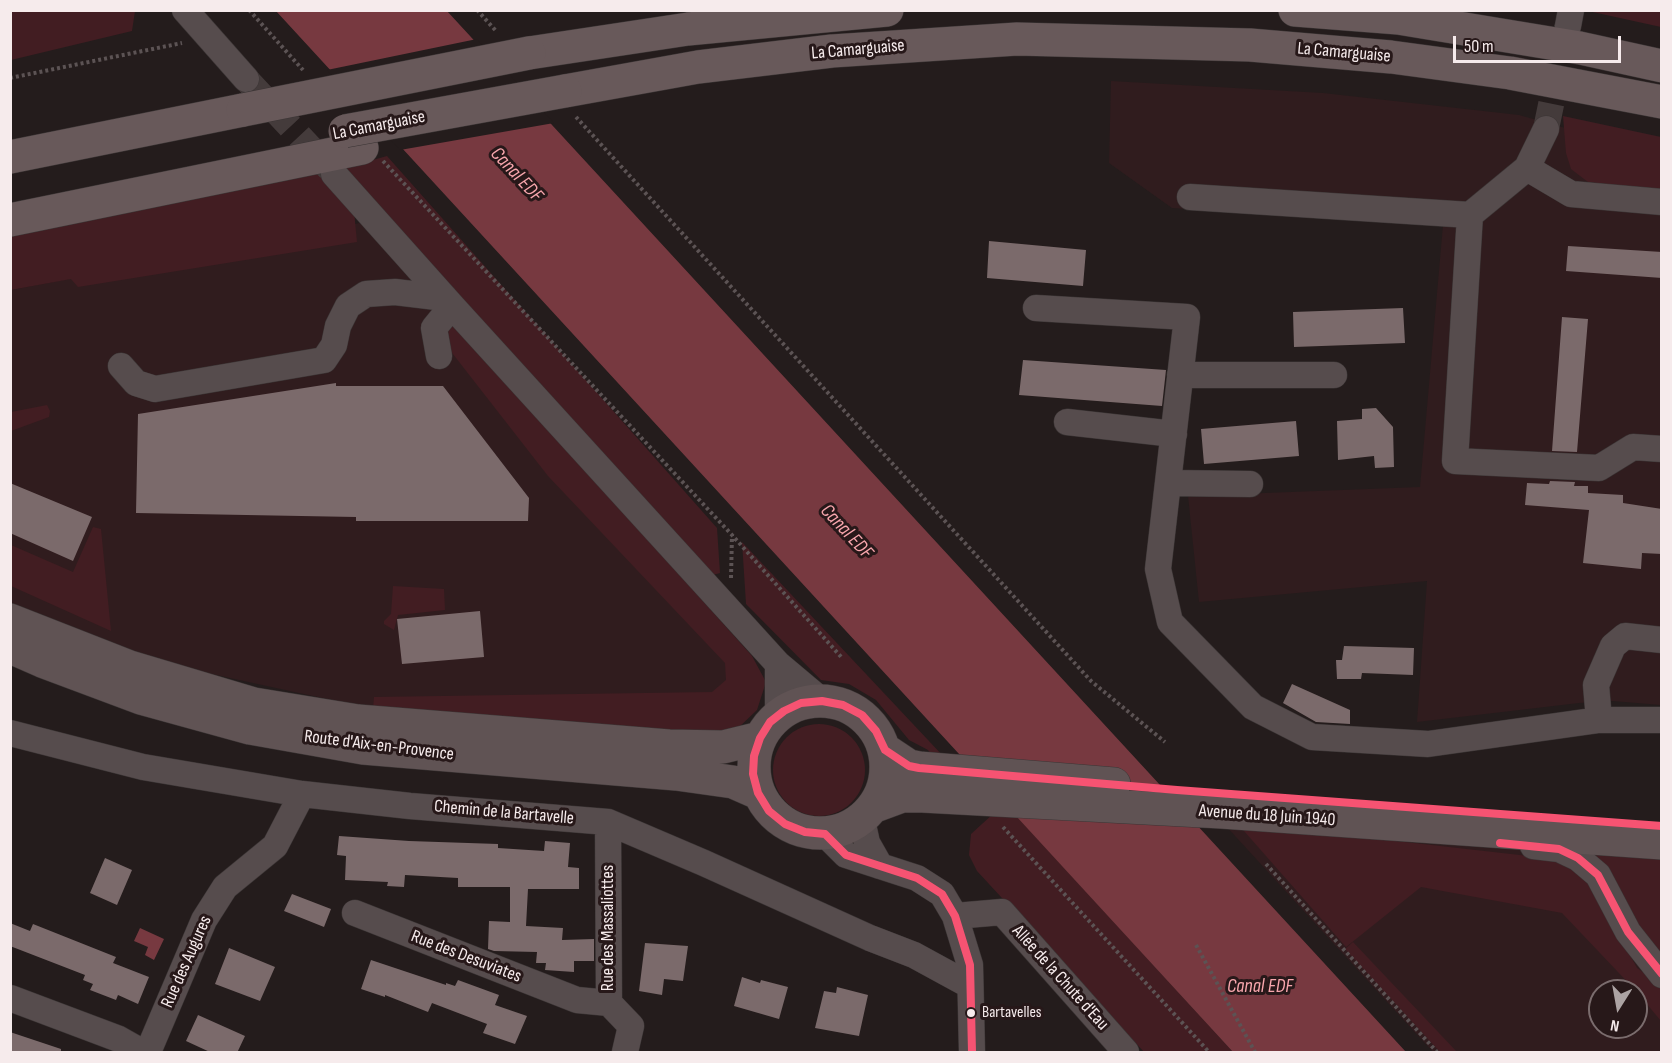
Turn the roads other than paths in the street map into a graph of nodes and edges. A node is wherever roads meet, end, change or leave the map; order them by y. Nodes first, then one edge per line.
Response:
1 (185, 10) edge
2 (887, 10) edge
3 (1295, 10) edge
4 (1662, 66) edge
5 (245, 94) junction
6 (1662, 102) edge
7 (571, 103) junction
8 (1662, 121) edge
9 (1546, 129) tunnel mouth
10 (114, 136) junction
11 (10, 147) edge
12 (10, 157) edge
13 (1527, 168) junction
14 (334, 174) tunnel mouth
15 (1190, 197) dead end
16 (10, 199) edge
17 (56, 201) junction
18 (1662, 202) edge
19 (1470, 215) junction
20 (10, 220) edge
21 (448, 302) junction
22 (1036, 308) dead end
23 (439, 356) dead end
24 (121, 366) dead end
25 (1180, 375) junction
26 (1334, 375) dead end
27 (1067, 422) dead end
28 (1174, 434) junction
29 (1662, 449) edge
30 (1168, 483) junction
31 (1250, 483) dead end
32 (10, 620) edge
33 (1662, 640) edge
34 (10, 647) edge
35 (778, 664) junction
36 (822, 700) junction
37 (1599, 720) junction
38 (1662, 720) edge
39 (769, 727) junction
40 (10, 733) edge
41 (885, 750) junction
42 (921, 782) junction
43 (758, 793) junction
44 (302, 794) junction
45 (868, 813) junction
46 (1336, 820) junction
47 (608, 822) junction
48 (1662, 826) edge
49 (825, 834) junction
50 (1662, 843) edge
51 (880, 866) junction
52 (355, 913) dead end
53 (955, 916) junction
54 (1660, 972) edge
55 (969, 985) junction
56 (10, 998) edge
57 (577, 1000) joint
58 (609, 1003) junction
59 (142, 1053) edge
60 (148, 1053) edge
61 (626, 1053) edge
62 (972, 1053) edge
63 (1126, 1053) edge

1 - 5 street
2 - 5 highway, La Camarguaise, bridge
3 - 4 highway
5 - 10 highway, La Camarguaise
6 - 7 highway, La Camarguaise
7 - 8 highway
7 - 17 highway, La Camarguaise, bridge
9 - 13 street
10 - 11 highway
10 - 12 highway
13 - 18 street
13 - 19 street
14 - 21 street
15 - 19 street
16 - 17 highway
17 - 20 highway
19 - 29 street
21 - 23 street
21 - 24 street
21 - 35 street
22 - 25 street
25 - 26 street
25 - 28 street
27 - 28 street
28 - 30 street
30 - 31 street
30 - 37 street
32 - 39 main road, Route d'Aix-en-Provence
33 - 37 street
34 - 43 main road, Route d'Aix-en-Provence
35 - 36 street
35 - 39 street
36 - 39 main road
36 - 41 main road
37 - 38 street
39 - 43 main road
40 - 44 street, Chemin de la Bartavelle
41 - 42 main road, Avenue du 18 Juin 1940
41 - 45 main road
42 - 45 main road, Avenue du 18 Juin 1940
42 - 46 main road, Avenue du 18 Juin 1940
42 - 48 main road, Avenue du 18 Juin 1940
43 - 49 main road
44 - 47 street, Chemin de la Bartavelle
44 - 60 street, Rue des Augures
45 - 49 main road
45 - 51 street
46 - 50 main road, Avenue du 18 Juin 1940
46 - 54 street
47 - 55 street, Chemin de la Bartavelle
47 - 58 street, Rue des Massaliottes
49 - 51 street
51 - 53 street
52 - 57 street, Rue des Desuviates
53 - 55 street
53 - 63 street, Allée de la Chute d'Eau
55 - 62 street
56 - 59 street
57 - 58 street, Rue des Massaliottes
58 - 61 street

